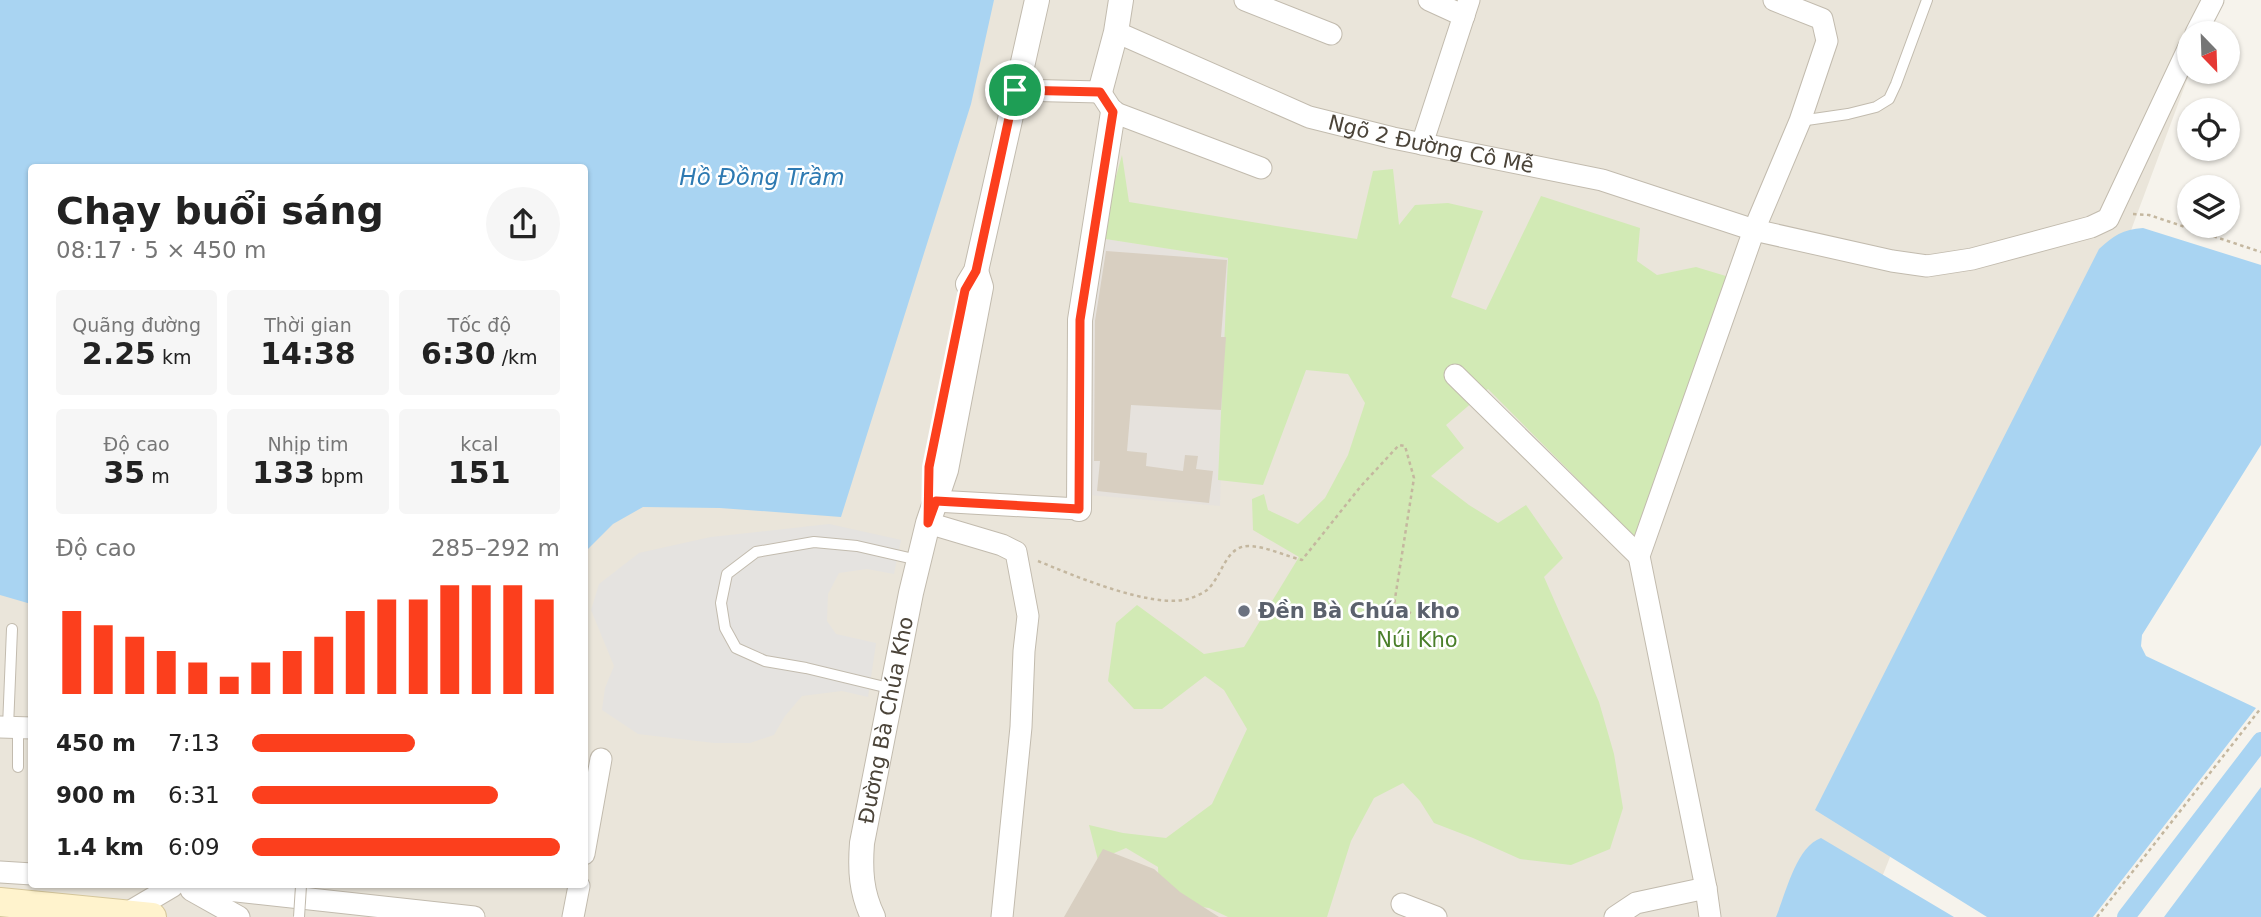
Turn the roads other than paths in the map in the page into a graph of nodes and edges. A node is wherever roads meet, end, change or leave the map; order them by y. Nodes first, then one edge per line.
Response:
1 (1037, 0) edge
2 (1121, 0) edge
3 (1245, 0) edge
4 (1429, 0) edge
5 (1774, 0) edge
6 (1927, 0) edge
7 (2213, 0) edge
8 (1466, 8) edge
9 (2202, 21) edge
10 (1116, 32) junction
11 (1331, 34) dead end
12 (2177, 73) edge
13 (1015, 90) junction
14 (1106, 102) junction
15 (1800, 121) junction
16 (1422, 144) junction
17 (1261, 168) dead end
18 (1755, 230) junction
19 (1455, 375) dead end
20 (1079, 509) joint
21 (932, 512) junction
22 (1639, 556) junction
23 (919, 560) junction
24 (12, 629) dead end
25 (893, 689) junction
26 (14, 727) edge
27 (601, 759) dead end
28 (18, 767) dead end
29 (588, 832) edge
30 (0, 872) edge
31 (28, 874) edge
32 (170, 888) edge
33 (185, 888) edge
34 (209, 888) edge
35 (301, 888) edge
36 (579, 888) edge
37 (1706, 888) junction
38 (0, 902) edge
39 (1402, 904) dead end
40 (124, 915) junction
41 (152, 917) edge
42 (239, 917) edge
43 (299, 917) edge
44 (474, 917) edge
45 (573, 917) edge
46 (873, 917) edge
47 (1002, 917) edge
48 (1436, 917) edge
49 (1615, 917) edge
50 (1710, 917) edge

1 - 13 street, Đường Bà Chúa Kho
2 - 10 street
3 - 11 street
4 - 8 street
5 - 15 street
6 - 15 lane
7 - 9 street
8 - 16 street
10 - 14 street
10 - 16 street, Ngõ 2 Đường Cô Mễ
12 - 18 street, Ngõ 2 Đường Cô Mễ
13 - 14 street
13 - 21 street, Đường Bà Chúa Kho
14 - 17 street
14 - 20 street
15 - 18 street
16 - 18 street, Ngõ 2 Đường Cô Mễ
18 - 22 street
19 - 22 street
20 - 21 street
21 - 23 street, Đường Bà Chúa Kho
21 - 47 street
22 - 37 street
23 - 25 street, Đường Bà Chúa Kho
23 - 25 lane
24 - 26 lane
25 - 46 street, Đường Bà Chúa Kho
26 - 28 lane
27 - 29 street
30 - 31 street
32 - 40 street
33 - 42 street
34 - 44 street
35 - 43 lane, bridge
36 - 45 street
37 - 49 street
37 - 50 street
38 - 40 main road
39 - 48 street
40 - 41 main road

